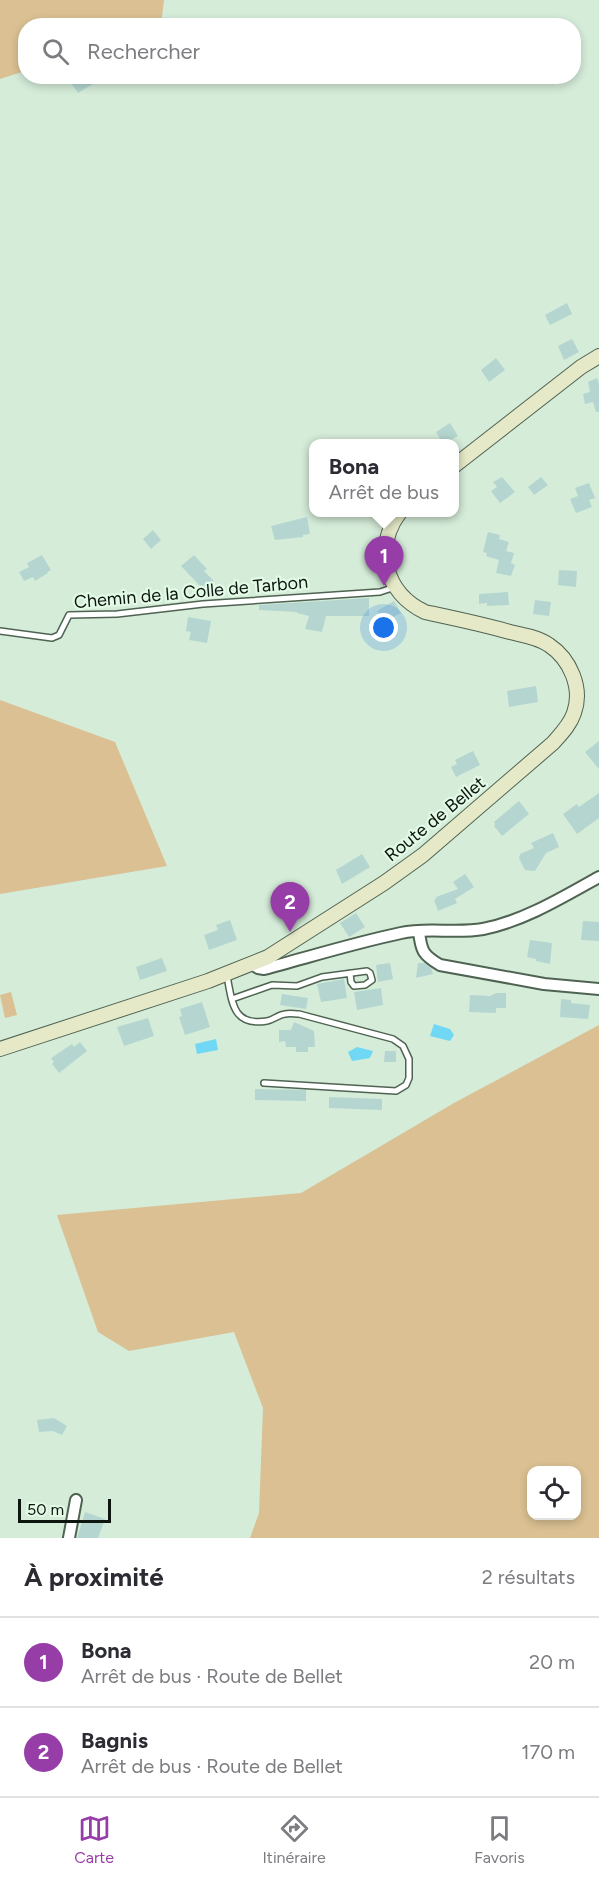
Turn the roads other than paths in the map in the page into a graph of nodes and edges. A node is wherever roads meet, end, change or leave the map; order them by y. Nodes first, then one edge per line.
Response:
1 (599, 356) edge
2 (459, 462) edge
3 (397, 517) edge
4 (395, 587) junction
5 (0, 631) edge
6 (599, 877) edge
7 (419, 931) junction
8 (252, 964) junction
9 (227, 974) junction
10 (350, 974) dead end
11 (599, 989) edge
12 (232, 999) junction
13 (0, 1049) edge
14 (264, 1083) dead end
15 (76, 1500) dead end
16 (69, 1538) edge

1 - 2 main road
3 - 4 main road, Route de Bellet
4 - 5 lane, Chemin de la Colle de Tarbon
4 - 8 main road, Route de Bellet
6 - 7 street
7 - 8 street
7 - 11 street
8 - 9 main road, Route de Bellet
9 - 12 lane
9 - 13 main road, Route de Bellet
10 - 12 lane
12 - 14 lane
15 - 16 street

